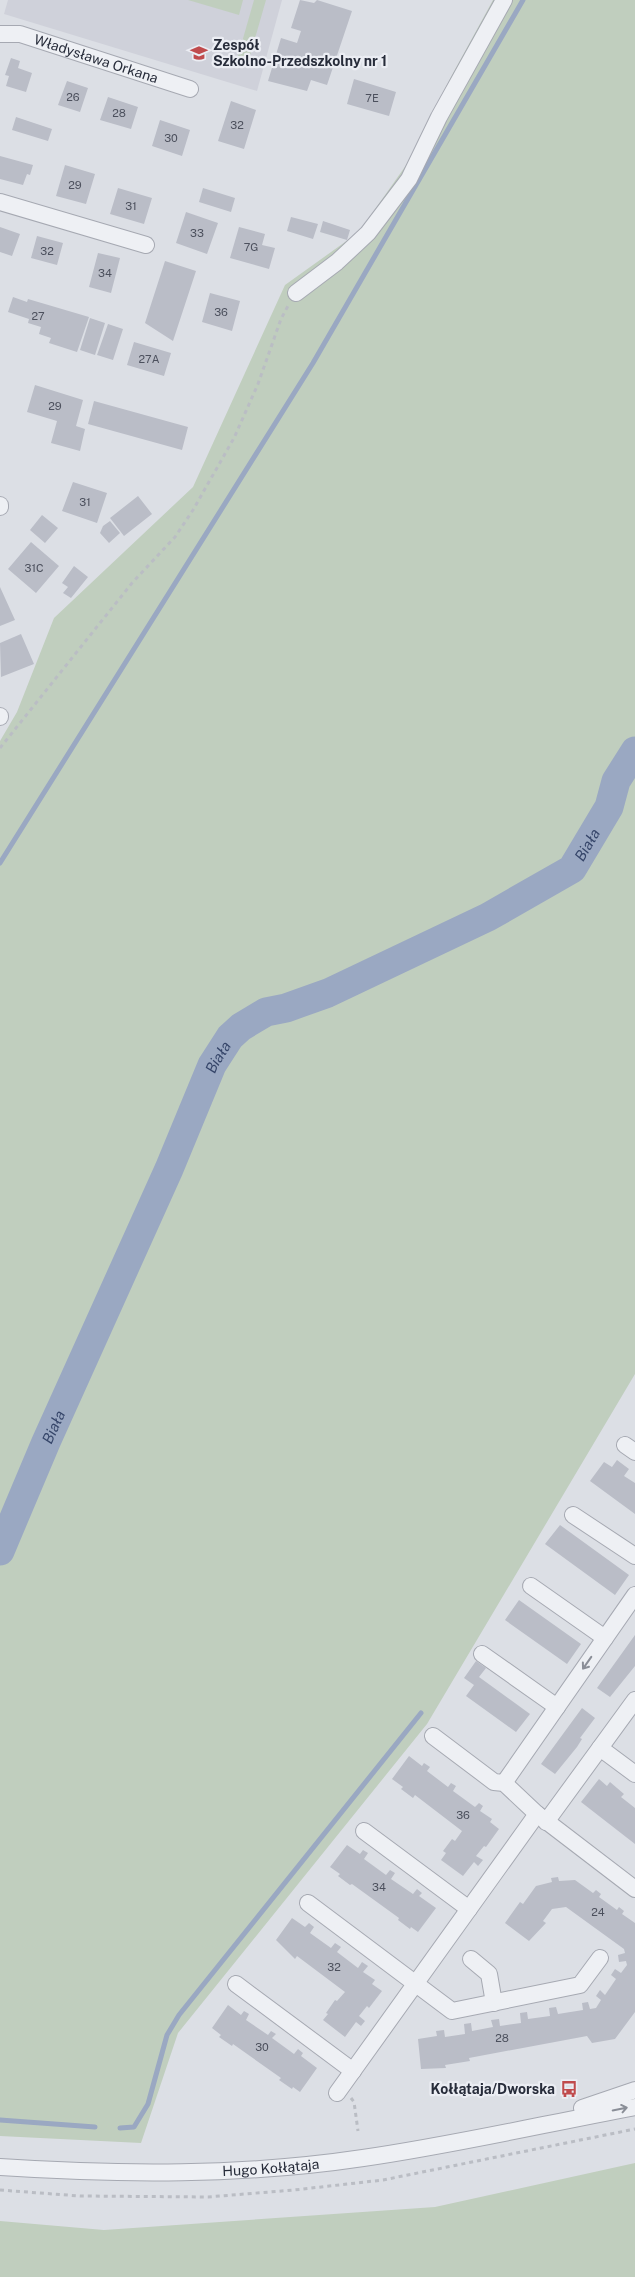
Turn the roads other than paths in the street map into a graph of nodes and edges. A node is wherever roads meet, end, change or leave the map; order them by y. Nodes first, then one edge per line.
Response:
1 (504, 0) edge
2 (0, 34) edge
3 (190, 90) dead end
4 (0, 202) edge
5 (146, 245) dead end
6 (296, 293) road end
7 (573, 1515) dead end
8 (635, 1556) edge
9 (530, 1586) dead end
10 (635, 1595) edge
11 (605, 1638) junction
12 (482, 1654) dead end
13 (635, 1700) edge
14 (557, 1706) junction
15 (433, 1736) dead end
16 (600, 1748) junction
17 (635, 1774) edge
18 (504, 1783) junction
19 (541, 1818) junction
20 (364, 1831) dead end
21 (635, 1889) edge
22 (308, 1903) dead end
23 (469, 1909) junction
24 (600, 1958) dead end
25 (471, 1959) dead end
26 (415, 1982) junction
27 (236, 1984) dead end
28 (494, 2003) junction
29 (353, 2071) junction
30 (339, 2090) road end
31 (635, 2090) edge
32 (635, 2107) edge
33 (538, 2125) junction
34 (0, 2167) edge

1 - 6 street
2 - 3 street, Władysława Orkana
4 - 5 street
7 - 8 street
9 - 11 street
10 - 11 street
11 -> 14 street
12 - 14 street
13 - 16 street
14 - 18 street
15 - 18 street
16 - 17 street
16 - 19 street
18 - 19 street
19 - 21 street
19 - 23 street
20 - 23 street
22 - 26 street
23 - 26 street
24 - 28 street
25 - 28 street
26 - 28 street
26 - 29 street
27 - 29 street
29 - 30 street
31 - 33 street, Hugo Kołłątaja
33 -> 32 street, Hugo Kołłątaja
33 - 34 street, Hugo Kołłątaja

